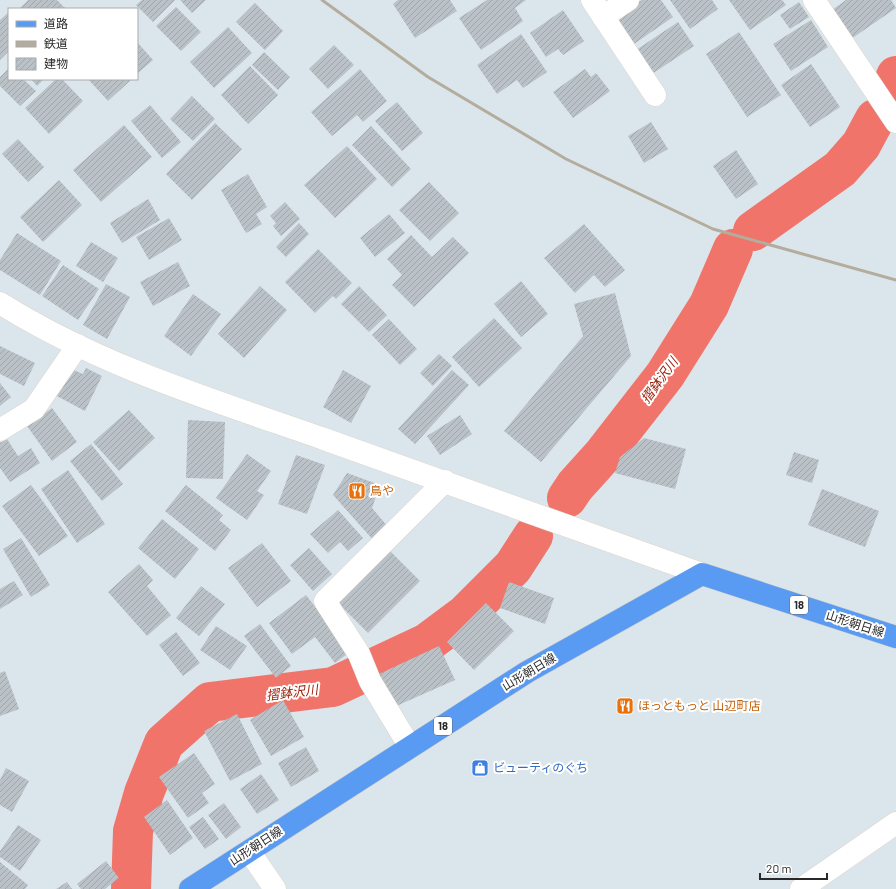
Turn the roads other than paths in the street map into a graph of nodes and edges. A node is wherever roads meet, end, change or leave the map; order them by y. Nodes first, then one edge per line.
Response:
1 (628, 0) edge
2 (814, 0) edge
3 (598, 8) edge
4 (655, 95) dead end
5 (896, 122) edge
6 (0, 303) edge
7 (78, 345) junction
8 (0, 430) edge
9 (445, 480) junction
10 (702, 574) junction
11 (896, 636) edge
12 (410, 747) junction
13 (896, 823) edge
14 (249, 850) junction
15 (190, 889) edge
16 (275, 889) edge
17 (801, 889) edge

1 - 3 street
2 - 5 street
3 - 4 street
6 - 7 street
7 - 8 street
7 - 9 street
9 - 10 street
9 - 12 street
10 - 11 main road, 山形朝日線 / 18
10 - 12 main road, 山形朝日線 / 18
12 - 14 main road, 山形朝日線 / 18
13 - 17 street
14 - 15 main road, 山形朝日線 / 18
14 - 16 street

